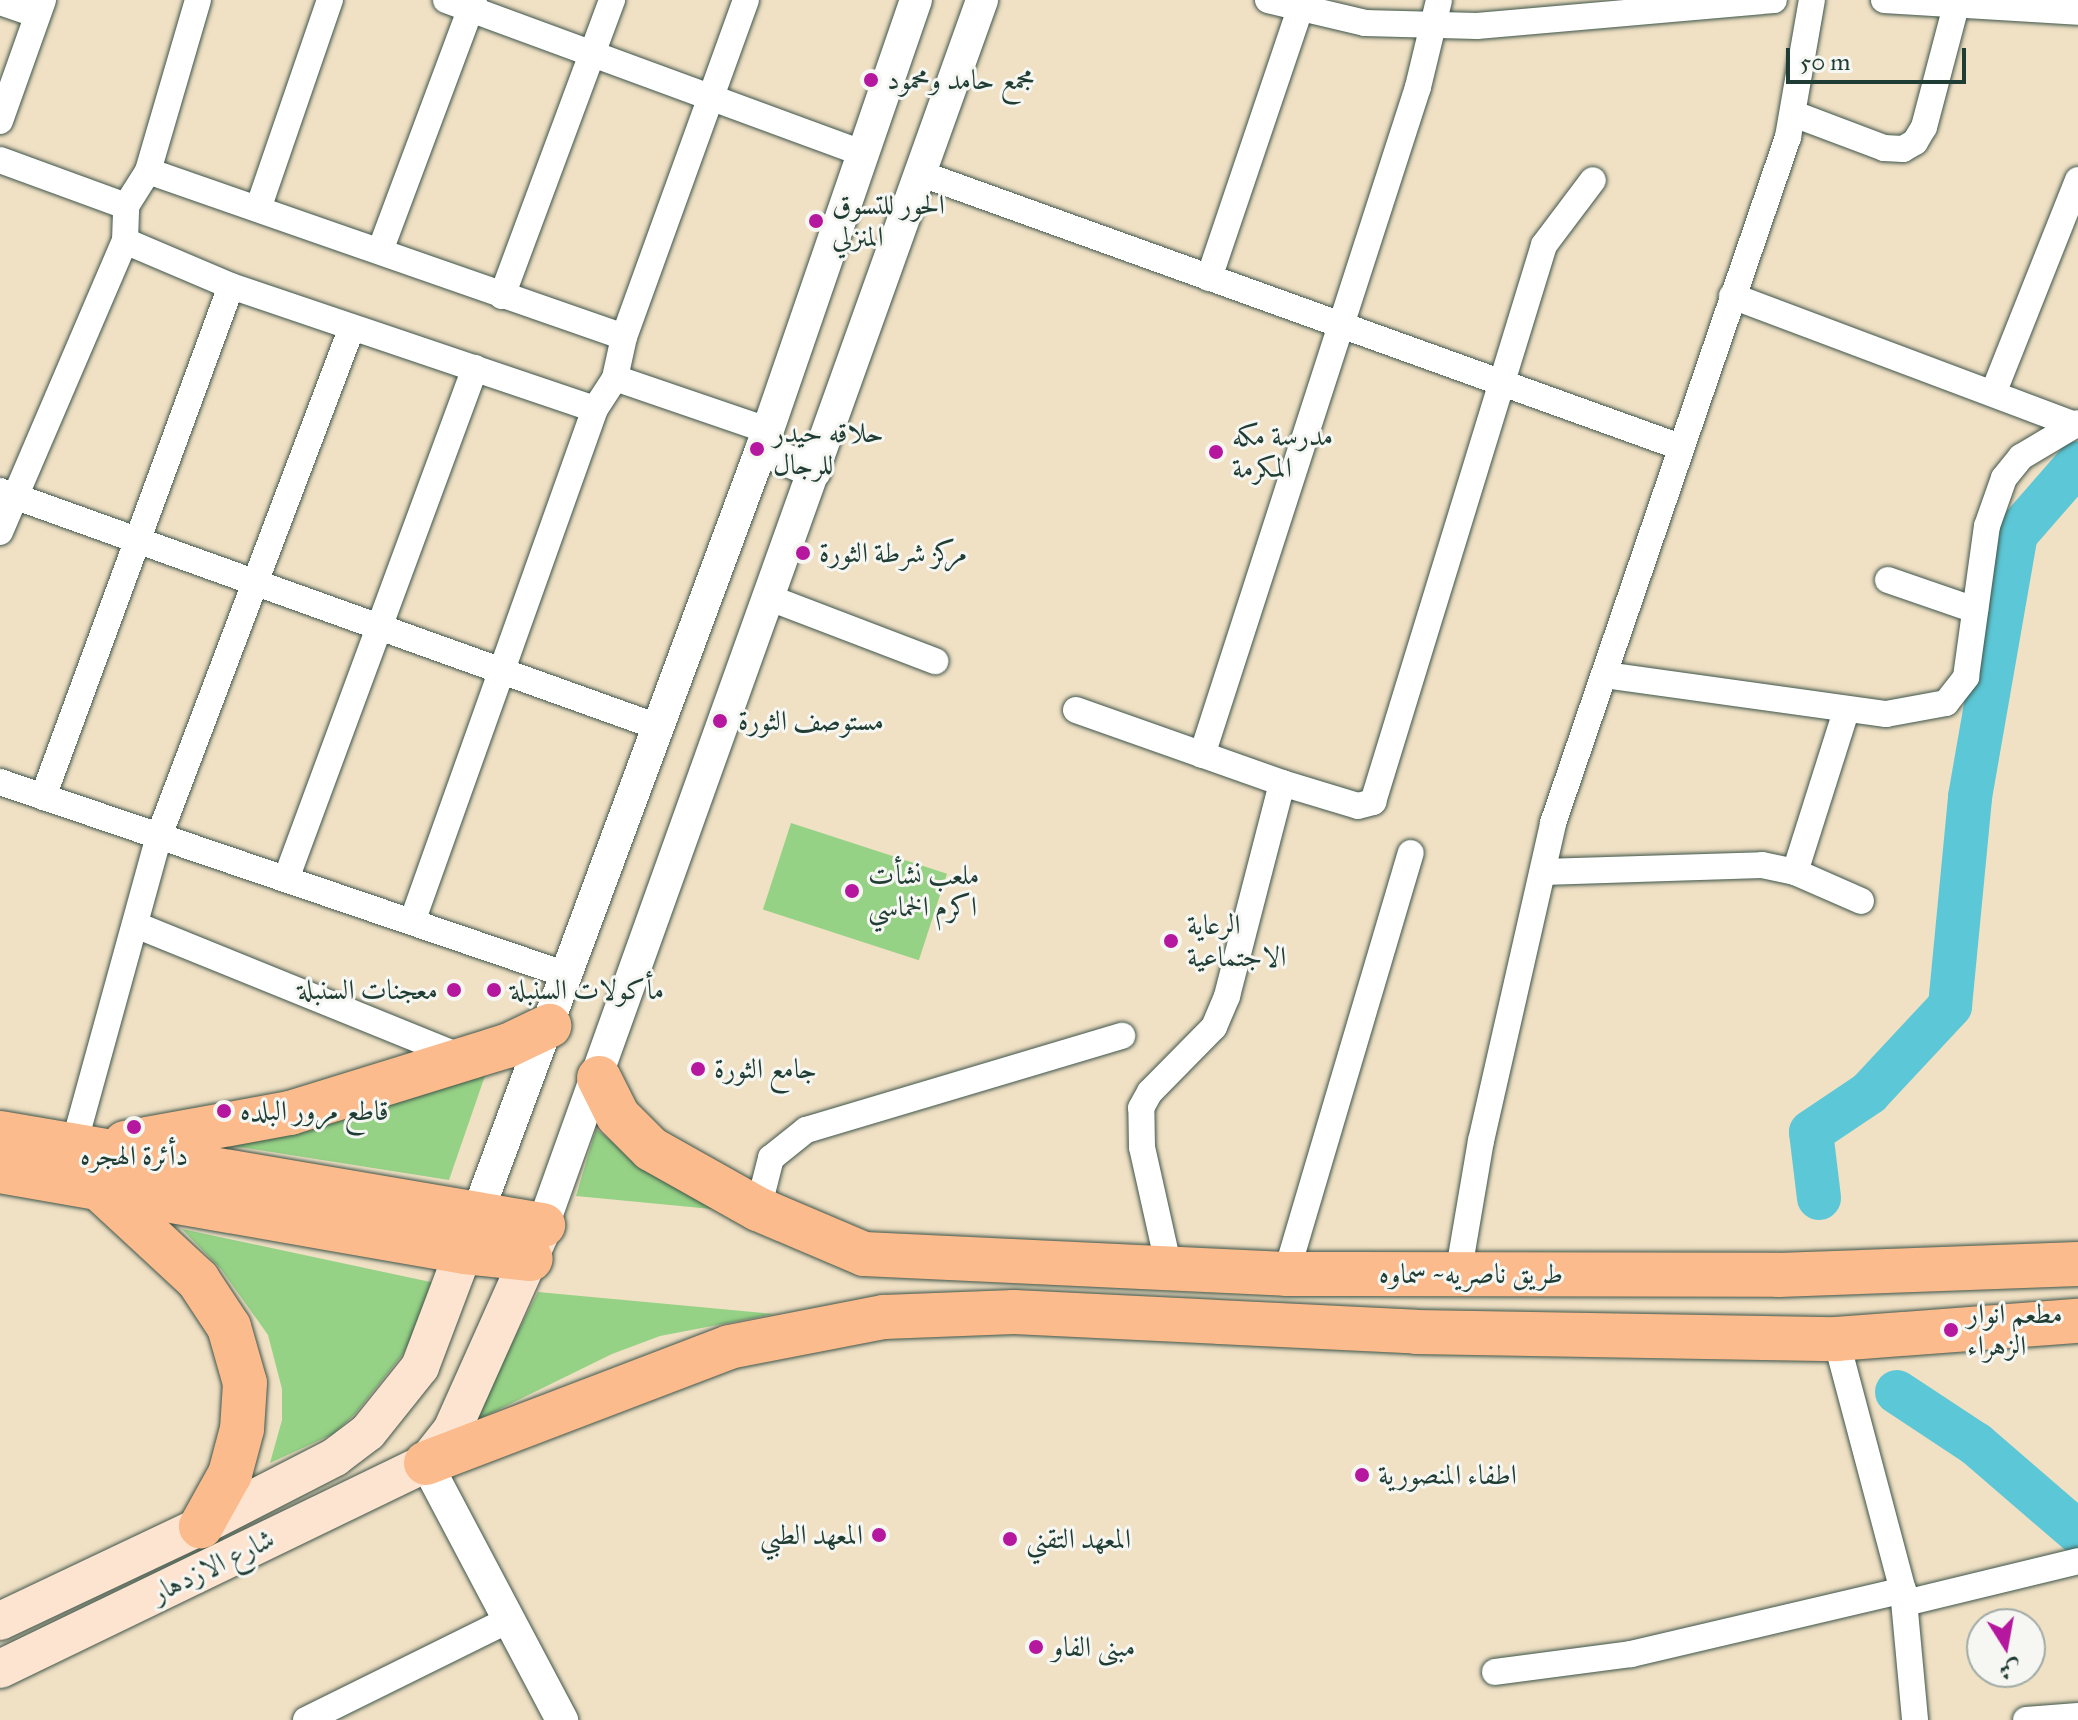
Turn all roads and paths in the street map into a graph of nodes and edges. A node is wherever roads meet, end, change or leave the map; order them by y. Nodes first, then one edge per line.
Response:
1 (198, 0) edge
2 (330, 0) edge
3 (612, 0) edge
4 (746, 0) edge
5 (916, 0) edge
6 (982, 0) edge
7 (1268, 0) edge
8 (1439, 0) edge
9 (1774, 0) edge
10 (1812, 0) edge
11 (1884, 0) edge
12 (1743, 1) edge
13 (0, 2) edge
14 (1957, 2) junction
15 (2001, 2) edge
16 (463, 3) edge
17 (1301, 5) edge
18 (40, 7) edge
19 (1576, 9) edge
20 (2078, 12) edge
21 (1432, 26) junction
22 (592, 54) junction
23 (708, 97) junction
24 (1794, 114) junction
25 (0, 121) edge
26 (861, 153) junction
27 (0, 160) edge
28 (148, 171) junction
29 (919, 173) junction
30 (1593, 180) dead end
31 (2078, 180) edge
32 (126, 206) junction
33 (259, 206) junction
34 (125, 241) junction
35 (380, 251) junction
36 (1209, 278) junction
37 (231, 286) junction
38 (502, 296) junction
39 (1732, 296) junction
40 (1339, 325) junction
41 (352, 327) junction
42 (624, 337) junction
43 (475, 368) junction
44 (615, 378) junction
45 (1501, 386) junction
46 (1994, 391) junction
47 (595, 409) junction
48 (2076, 424) edge
49 (762, 440) junction
50 (1680, 447) junction
51 (815, 472) junction
52 (7, 493) edge
53 (0, 532) edge
54 (137, 540) junction
55 (1888, 580) dead end
56 (258, 583) junction
57 (770, 598) junction
58 (1975, 610) junction
59 (377, 625) junction
60 (935, 661) dead end
61 (502, 670) junction
62 (1605, 675) junction
63 (1076, 710) dead end
64 (1846, 711) junction
65 (658, 727) junction
66 (1202, 755) junction
67 (0, 782) edge
68 (1282, 783) junction
69 (43, 797) junction
70 (159, 836) junction
71 (1411, 853) dead end
72 (1543, 872) junction
73 (1795, 872) junction
74 (286, 879) junction
75 (1861, 901) dead end
76 (412, 922) junction
77 (136, 925) junction
78 (567, 975) junction
79 (549, 1026) junction
80 (1122, 1036) dead end
81 (467, 1059) junction
82 (599, 1078) junction
83 (0, 1133) edge
84 (73, 1148) junction
85 (0, 1171) edge
86 (102, 1191) junction
87 (758, 1209) junction
88 (471, 1235) junction
89 (537, 1242) junction
90 (2078, 1264) edge
91 (1169, 1268) junction
92 (1286, 1274) junction
93 (1438, 1274) junction
94 (2078, 1321) edge
95 (1416, 1332) junction
96 (1836, 1339) junction
97 (426, 1463) junction
98 (201, 1526) junction
99 (2078, 1561) edge
100 (1904, 1596) junction
101 (510, 1619) junction
102 (0, 1621) edge
103 (0, 1669) edge
104 (1495, 1672) dead end
105 (2078, 1716) edge
106 (306, 1720) edge
107 (562, 1720) edge
108 (1915, 1720) edge
109 (2026, 1720) edge

1 - 28 street
2 - 33 street
3 - 22 street
4 - 23 street
5 - 26 street
6 - 29 street
7 - 17 street
8 - 21 street
9 - 12 street
10 - 24 street
11 - 14 street
12 - 19 street
13 - 18 street
14 - 15 street
14 - 24 street
15 - 20 street
16 - 22 street
16 - 35 street
17 - 21 street
17 - 36 street
18 - 25 street
19 - 21 street
21 - 40 street
22 - 23 street
22 - 38 street
23 - 26 street
23 - 42 street
24 - 39 street
26 - 49 street
27 - 32 street
28 - 32 street
28 - 33 street
29 - 36 street
29 - 51 street
30 - 45 street
31 - 46 street
32 - 34 street
33 - 35 street
34 - 37 street
34 - 52 street
35 - 38 street
36 - 40 street
37 - 41 street
37 - 54 street
38 - 42 street
39 - 46 street
39 - 50 street
40 - 45 street
40 - 66 street
41 - 43 street
41 - 56 street
42 - 44 street
43 - 47 street
43 - 59 street
44 - 47 street
44 - 49 street
45 - 50 street
45 - 68 street
46 - 48 street
47 - 61 street
48 - 58 street
49 - 51 street
49 - 65 street
50 - 62 street
51 - 57 street
52 - 53 street
52 - 54 street
54 - 56 street
54 - 69 street
55 - 58 street
56 - 59 street
56 - 70 street
57 - 60 street
57 - 82 street
58 - 64 street
59 - 61 street
59 - 74 street
61 - 65 street
61 - 76 street
62 - 64 street
62 - 72 street
63 - 66 street
64 - 73 street
65 - 78 street
66 - 68 street
67 - 69 street
68 - 91 street
69 - 70 street
70 - 74 street
70 - 77 street
71 - 92 street
72 - 73 street
72 - 93 street
73 - 75 street
74 - 76 street
76 - 78 street
77 - 81 street
77 - 84 street
78 - 79 street
79 - 81 highway
79 - 88 street
80 - 87 street
81 - 84 highway
82 - 87 highway
82 - 89 street
83 - 84 highway
84 - 88 highway
85 - 86 highway
86 - 88 highway
86 - 98 highway
87 - 91 highway, طريق ناصريه~ سماوه
88 - 89 highway
88 - 98 main road
89 - 97 main road
90 - 93 highway, طريق ناصريه~ سماوه
91 - 92 highway, طريق ناصريه~ سماوه
92 - 93 highway, طريق ناصريه~ سماوه
93 - 95 highway
94 - 96 highway, طريق ناصريه~ سماوه
95 - 96 highway, طريق ناصريه~ سماوه
95 - 97 highway, طريق ناصريه~ سماوه
96 - 100 street
97 - 101 street
97 - 103 main road, شارع الازدهار
98 - 102 main road
99 - 100 street
100 - 104 street
100 - 108 street
101 - 106 street
101 - 107 street
105 - 109 street

